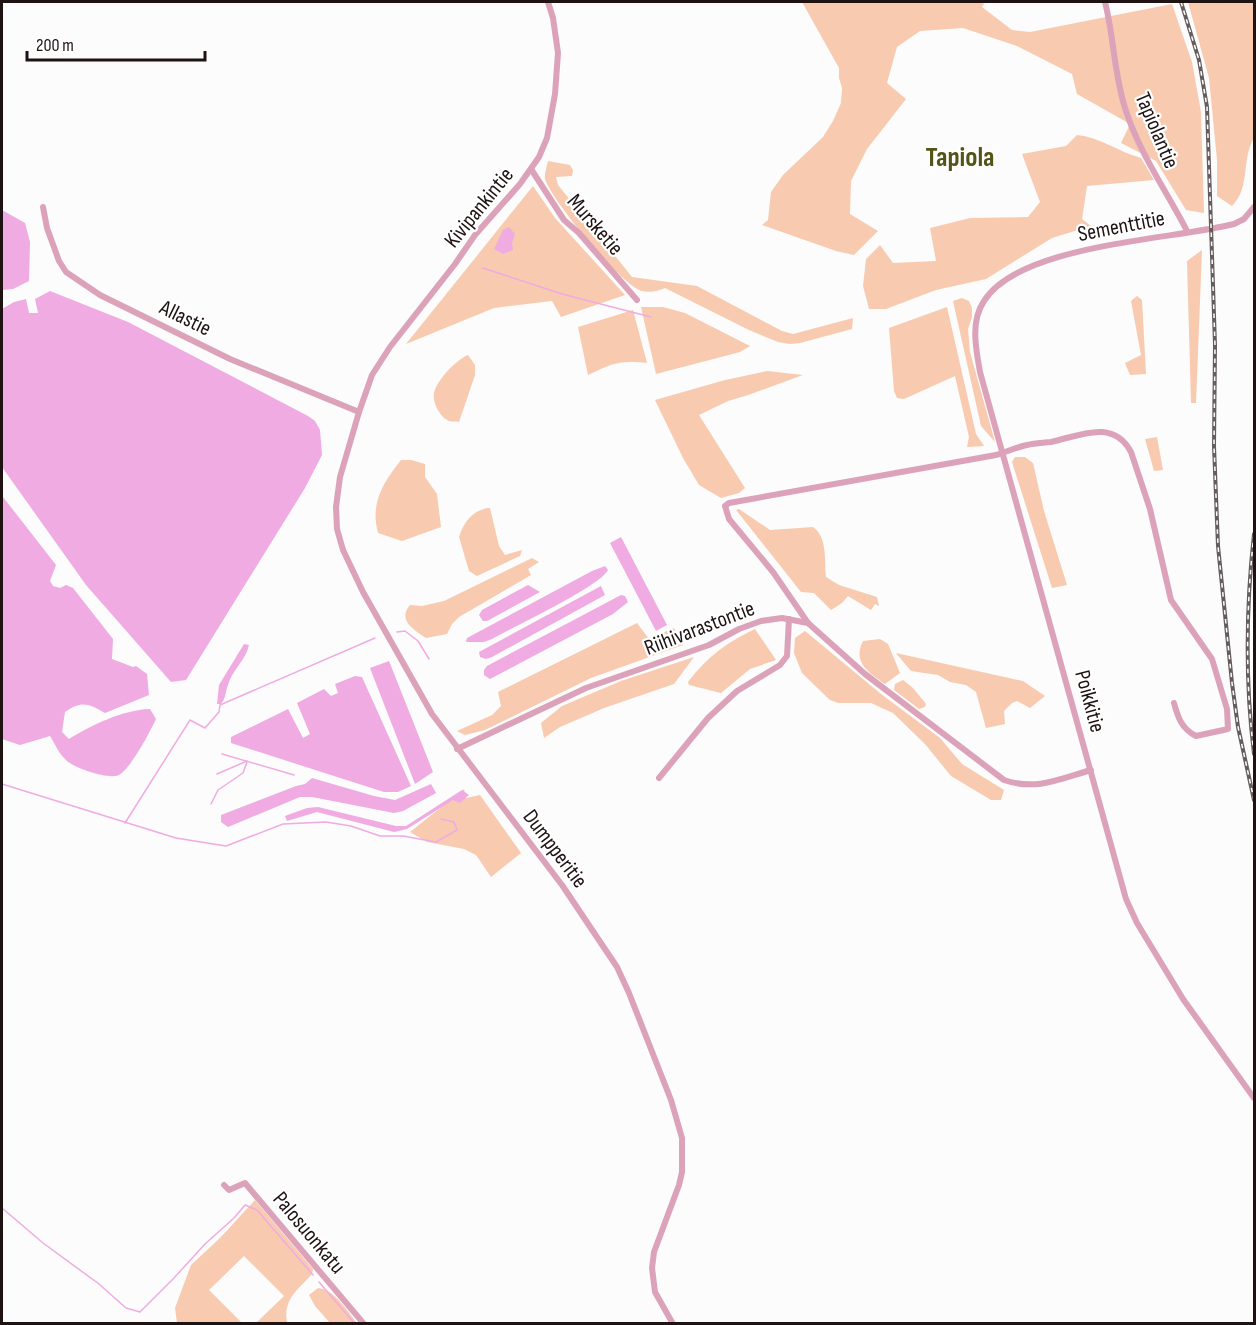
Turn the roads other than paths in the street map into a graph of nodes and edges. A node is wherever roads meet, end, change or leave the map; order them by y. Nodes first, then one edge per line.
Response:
1 (549, 2) edge
2 (1105, 2) edge
3 (531, 169) junction
4 (43, 207) dead end
5 (1254, 207) edge
6 (1187, 231) junction
7 (995, 288) joint
8 (637, 300) dead end
9 (359, 412) junction
10 (1003, 453) junction
11 (789, 619) junction
12 (808, 623) junction
13 (1174, 703) dead end
14 (457, 749) junction
15 (1091, 770) junction
16 (659, 778) dead end
17 (1254, 1098) edge
18 (224, 1185) dead end
19 (364, 1323) edge
20 (673, 1323) edge

1 - 3 street, Kivipankintie
2 - 6 street, Tapiolantie
3 - 8 street, Mursketie
3 - 9 street, Kivipankintie
4 - 9 street, Allastie
5 - 6 street, Sementtitie
6 - 7 street, Sementtitie
7 - 10 street, Poikkitie
9 - 14 street, Dumpperitie
10 - 12 street
10 - 13 street
10 - 15 street, Poikkitie
11 - 12 street, Riihivarastontie
11 - 14 street, Riihivarastontie
11 - 16 street
12 - 15 street, Riihivarastontie
14 - 20 street, Dumpperitie
15 - 17 street, Poikkitie
18 - 19 street, Palosuonkatu

